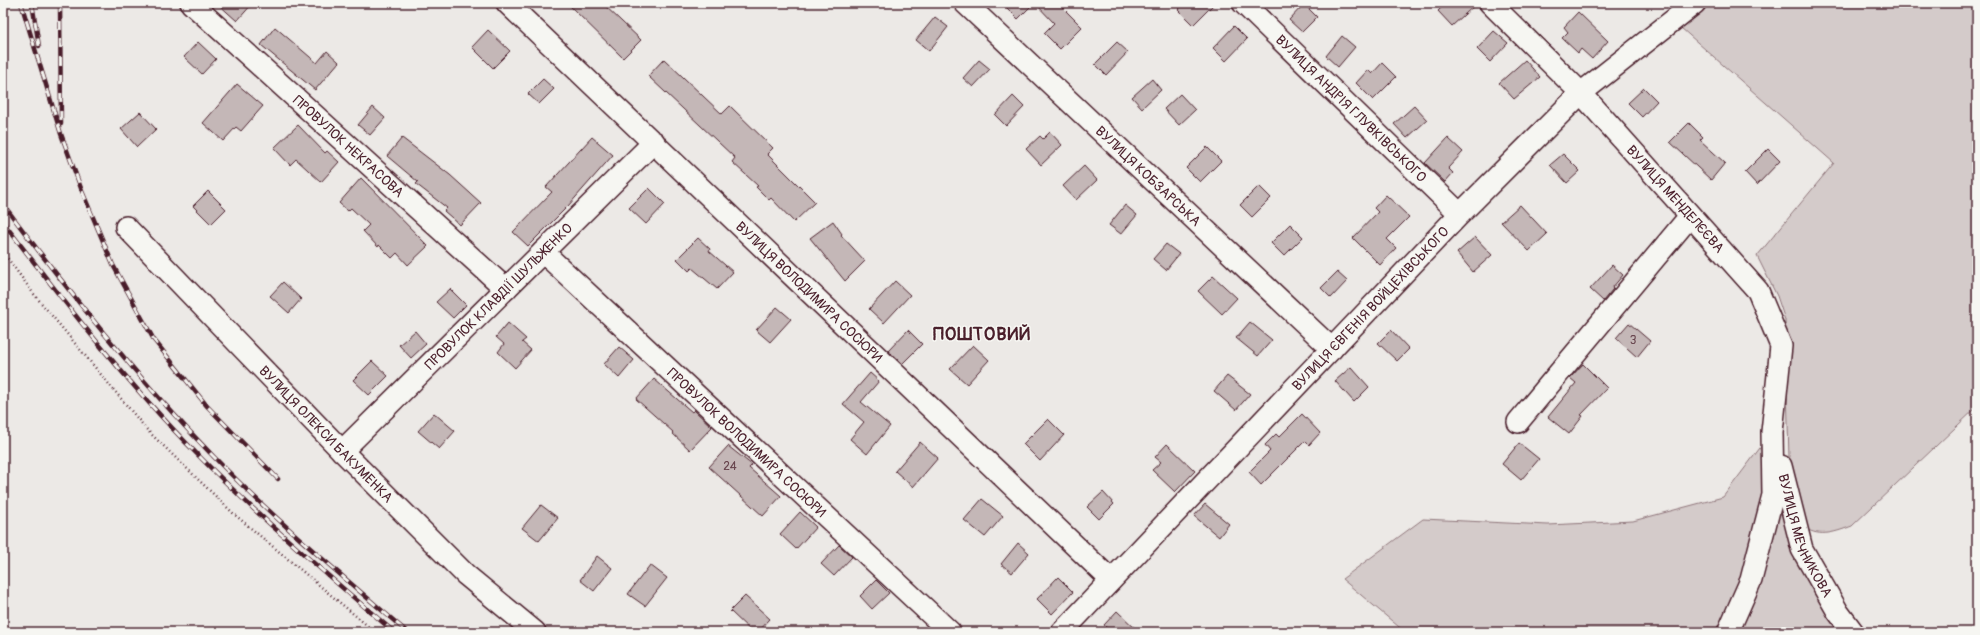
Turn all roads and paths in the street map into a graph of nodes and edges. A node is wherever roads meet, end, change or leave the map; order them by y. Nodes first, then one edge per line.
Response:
1 (191, 3) edge
2 (507, 3) edge
3 (965, 3) edge
4 (1243, 3) edge
5 (1490, 3) edge
6 (1695, 3) edge
7 (1581, 93) junction
8 (654, 142) junction
9 (1460, 214) junction
10 (1690, 216) junction
11 (126, 228) dead end
12 (3, 252) edge
13 (543, 252) junction
14 (506, 289) junction
15 (1332, 349) junction
16 (1518, 422) dead end
17 (1772, 432) junction
18 (342, 451) junction
19 (1111, 580) junction
20 (375, 632) edge
21 (536, 632) edge
22 (950, 632) edge
23 (1062, 632) edge
24 (1728, 632) edge
25 (1853, 632) edge

1 - 14 street, ПРОВУЛОК НЕКРАСОВА
2 - 8 street, ВУЛИЦЯ ВОЛОДИМИРА СОСЮРИ
3 - 15 street, ВУЛИЦЯ КОБЗАРСЬКА
4 - 9 street, ВУЛИЦЯ АНДРІЯ ГЛУВКІВСЬКОГО
5 - 7 street, ВУЛИЦЯ МЕНДЕЛЄЄВА
6 - 7 street, ВУЛИЦЯ ЄВГЕНІЯ ВОЙЦЕХІВСЬКОГО
7 - 9 street, ВУЛИЦЯ ЄВГЕНІЯ ВОЙЦЕХІВСЬКОГО
7 - 10 street, ВУЛИЦЯ МЕНДЕЛЄЄВА
8 - 13 street, ПРОВУЛОК КЛАВДІЇ ШУЛЬЖЕНКО
8 - 19 street, ВУЛИЦЯ ВОЛОДИМИРА СОСЮРИ
9 - 15 street, ВУЛИЦЯ ЄВГЕНІЯ ВОЙЦЕХІВСЬКОГО
10 - 16 street
10 - 17 street, ВУЛИЦЯ МЕНДЕЛЄЄВА
11 - 18 street, ВУЛИЦЯ ОЛЕКСИ БАКУМЕНКА
12 - 20 path
13 - 14 street, ПРОВУЛОК КЛАВДІЇ ШУЛЬЖЕНКО
13 - 22 street, ПРОВУЛОК ВОЛОДИМИРА СОСЮРИ
14 - 18 street, ПРОВУЛОК КЛАВДІЇ ШУЛЬЖЕНКО
15 - 19 street, ВУЛИЦЯ ЄВГЕНІЯ ВОЙЦЕХІВСЬКОГО
17 - 24 street
17 - 25 street, ВУЛИЦЯ МЕЧНИКОВА
18 - 21 street, ВУЛИЦЯ ОЛЕКСИ БАКУМЕНКА
19 - 23 street, ВУЛИЦЯ ЄВГЕНІЯ ВОЙЦЕХІВСЬКОГО

